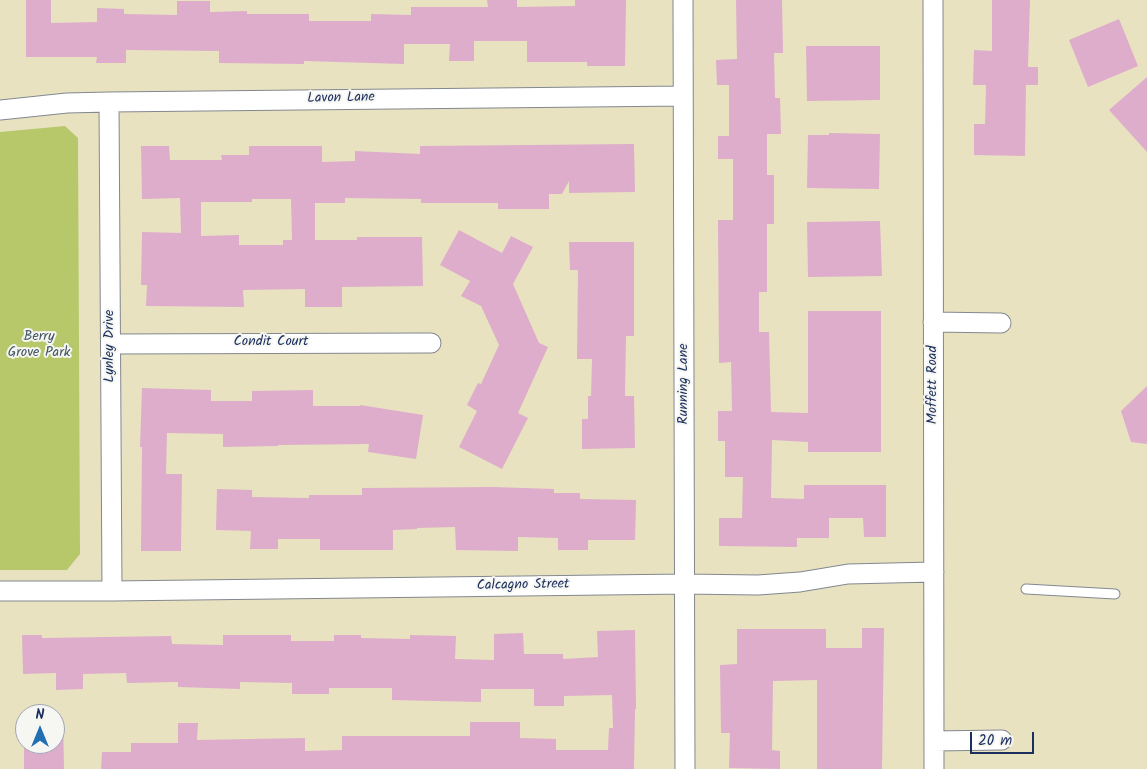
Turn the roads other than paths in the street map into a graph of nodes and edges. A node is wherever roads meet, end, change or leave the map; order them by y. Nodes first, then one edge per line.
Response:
1 (683, 0) edge
2 (933, 0) edge
3 (683, 96) junction
4 (109, 102) junction
5 (0, 110) edge
6 (934, 322) junction
7 (1001, 324) dead end
8 (431, 343) dead end
9 (111, 344) junction
10 (934, 572) junction
11 (685, 584) junction
12 (1026, 589) dead end
13 (0, 590) edge
14 (112, 591) junction
15 (1115, 594) dead end
16 (934, 740) junction
17 (1002, 740) dead end
18 (685, 769) edge
19 (934, 769) edge

1 - 3 street, Running Lane
2 - 6 street, Moffett Road
3 - 4 street, Lavon Lane
3 - 11 street, Running Lane
4 - 5 street, Lavon Lane
4 - 9 street, Lynley Drive
6 - 7 street
6 - 10 street, Moffett Road
8 - 9 street, Condit Court
9 - 14 street, Lynley Drive
10 - 11 street, Calcagno Street
10 - 16 street, Moffett Road
11 - 14 street, Calcagno Street
11 - 18 street, Running Lane
12 - 15 lane
13 - 14 street, Calcagno Street
16 - 17 street
16 - 19 street, Moffett Road

